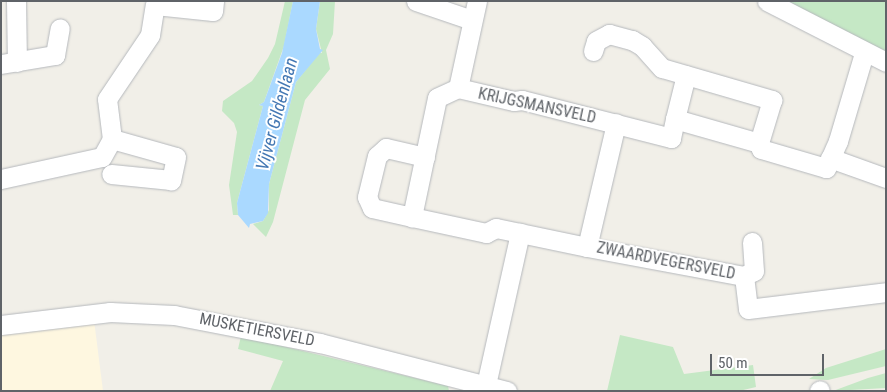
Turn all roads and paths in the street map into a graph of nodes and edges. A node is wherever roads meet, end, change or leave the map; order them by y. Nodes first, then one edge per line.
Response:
1 (16, 1) edge
2 (214, 1) edge
3 (416, 1) edge
4 (477, 1) edge
5 (767, 1) edge
6 (155, 3) edge
7 (472, 20) junction
8 (60, 28) dead end
9 (593, 51) dead end
10 (864, 52) junction
11 (886, 62) edge
12 (9, 63) edge
13 (686, 75) junction
14 (458, 88) junction
15 (675, 119) junction
16 (616, 123) junction
17 (112, 140) junction
18 (758, 143) junction
19 (425, 157) junction
20 (830, 158) junction
21 (111, 174) dead end
22 (886, 178) edge
23 (1, 179) edge
24 (412, 217) junction
25 (520, 233) junction
26 (752, 242) dead end
27 (587, 247) junction
28 (744, 276) junction
29 (886, 292) edge
30 (1, 325) edge
31 (463, 385) edge
32 (486, 385) junction
33 (507, 391) edge

1 - 12 street
2 - 6 street
3 - 7 street
4 - 7 street, KRIJGSMANSVELD
5 - 10 street
6 - 17 street
7 - 14 street, KRIJGSMANSVELD
8 - 12 street
9 - 13 street
10 - 11 street
10 - 20 street
13 - 15 street, KRIJGSMANSVELD
13 - 18 street
14 - 16 street, KRIJGSMANSVELD
14 - 19 street, KRIJGSMANSVELD
15 - 16 street, KRIJGSMANSVELD
15 - 18 street
16 - 27 street, KRIJGSMANSVELD
17 - 21 street
17 - 23 street
18 - 20 street
19 - 24 street, KRIJGSMANSVELD
19 - 24 street
20 - 22 street
24 - 25 street
25 - 27 street
25 - 32 street
26 - 28 street, ZWAARDVEGERSVELD
27 - 28 street, ZWAARDVEGERSVELD
28 - 29 street, ZWAARDVEGERSVELD
30 - 31 street, MUSKETIERSVELD
31 - 32 street, MUSKETIERSVELD
32 - 33 street, MUSKETIERSVELD

